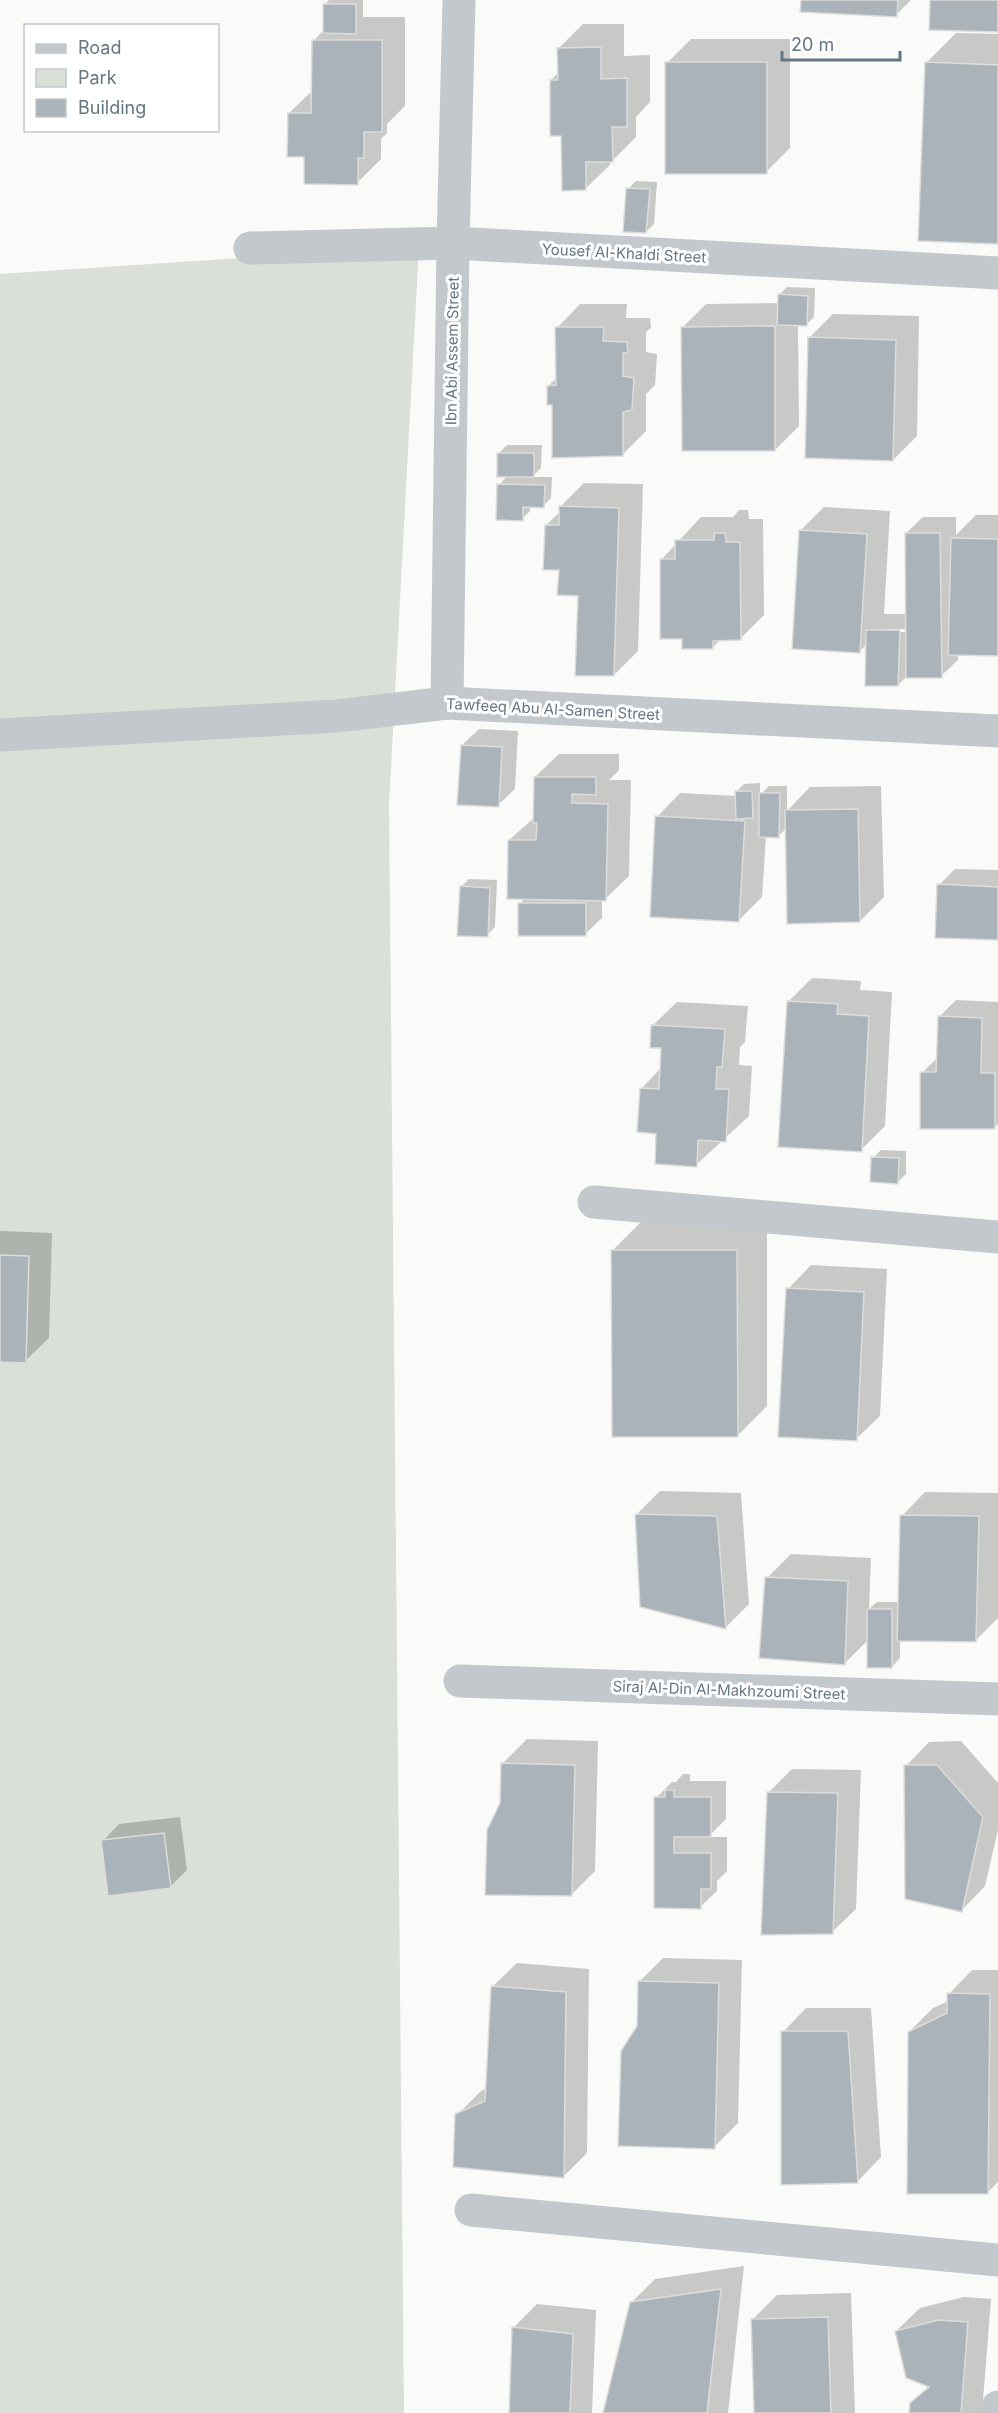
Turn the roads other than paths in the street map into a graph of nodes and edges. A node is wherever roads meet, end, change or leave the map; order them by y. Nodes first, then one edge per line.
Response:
1 (459, 0) edge
2 (453, 243) junction
3 (250, 248) dead end
4 (998, 273) edge
5 (447, 703) junction
6 (998, 731) edge
7 (0, 735) edge
8 (594, 1202) dead end
9 (998, 1237) edge
10 (460, 1681) dead end
11 (998, 1699) edge
12 (471, 2210) dead end
13 (998, 2260) edge
14 (998, 2407) edge
15 (998, 2413) edge

1 - 2 street, Ibn Abi Assem Street
2 - 3 street, Yousef Al-Khaldi Street
2 - 4 street, Yousef Al-Khaldi Street
2 - 5 street, Ibn Abi Assem Street
5 - 6 street, Tawfeeq Abu Al-Samen Street
5 - 7 street, Tawfeeq Abu Al-Samen Street
8 - 9 street
10 - 11 street, Siraj Al-Din Al-Makhzoumi Street
12 - 13 street
14 - 15 street

